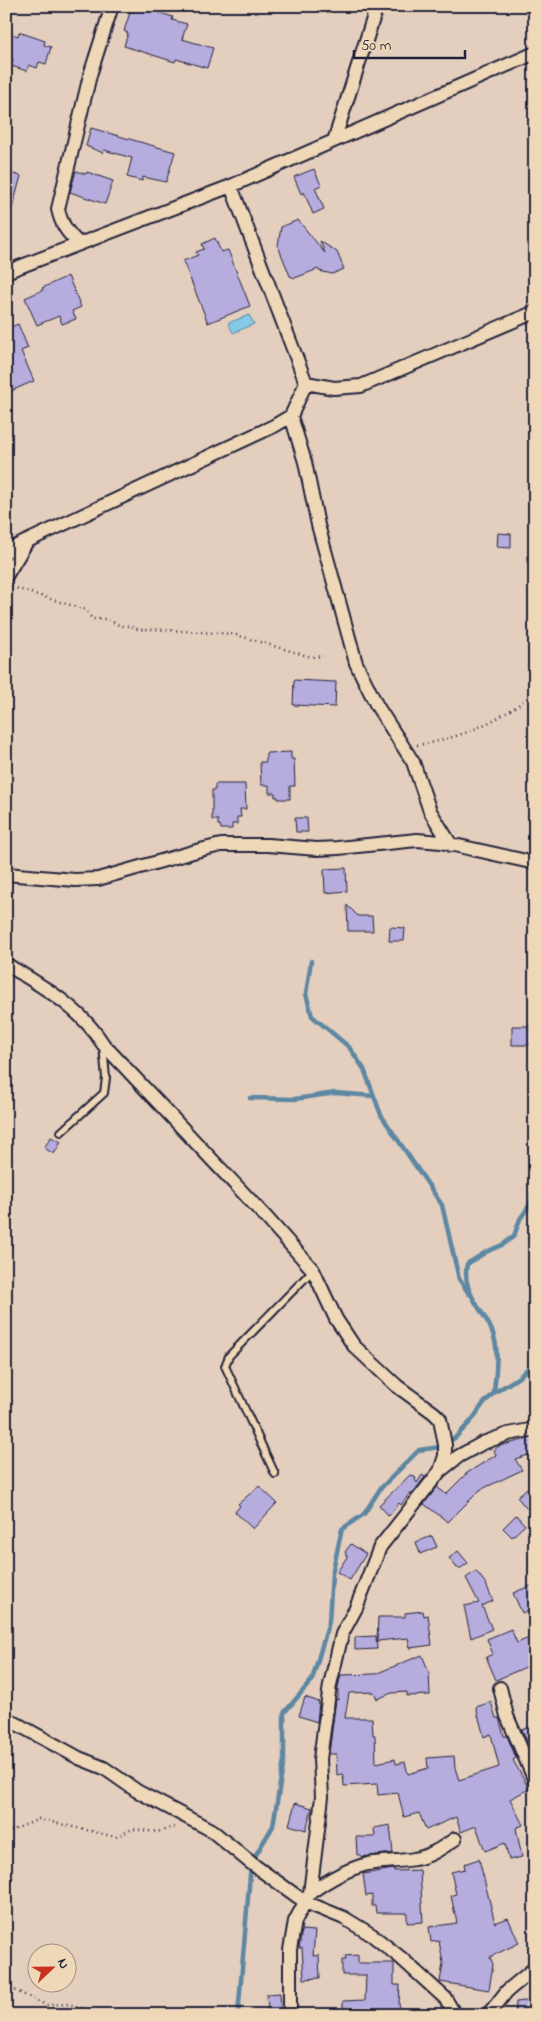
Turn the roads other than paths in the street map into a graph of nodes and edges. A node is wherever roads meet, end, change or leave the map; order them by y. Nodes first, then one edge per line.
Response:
1 (112, 6) edge
2 (376, 6) edge
3 (535, 53) edge
4 (334, 141) junction
5 (231, 186) junction
6 (78, 243) junction
7 (6, 272) edge
8 (535, 312) edge
9 (306, 383) junction
10 (291, 416) junction
11 (26, 543) junction
12 (6, 551) edge
13 (6, 576) edge
14 (451, 845) junction
15 (535, 863) edge
16 (6, 874) edge
17 (6, 964) edge
18 (103, 1044) junction
19 (61, 1132) dead end
20 (313, 1270) junction
21 (535, 1429) edge
22 (440, 1471) junction
23 (275, 1474) dead end
24 (500, 1688) dead end
25 (6, 1718) edge
26 (535, 1781) edge
27 (455, 1839) dead end
28 (308, 1898) junction
29 (535, 1968) edge
30 (290, 2015) edge
31 (455, 2015) edge
32 (488, 2015) edge

1 - 6 street
2 - 4 street
3 - 4 street
4 - 5 street
5 - 6 street
5 - 9 street
6 - 7 street
8 - 9 street
9 - 10 street
10 - 11 street
10 - 14 street
11 - 12 street
11 - 13 street
14 - 15 street
14 - 16 street
17 - 18 street
18 - 19 lane
18 - 20 street
20 - 22 street
20 - 23 lane
21 - 22 street
22 - 28 street
24 - 26 street
25 - 28 street
27 - 28 street
28 - 30 street
28 - 31 street
29 - 32 street

